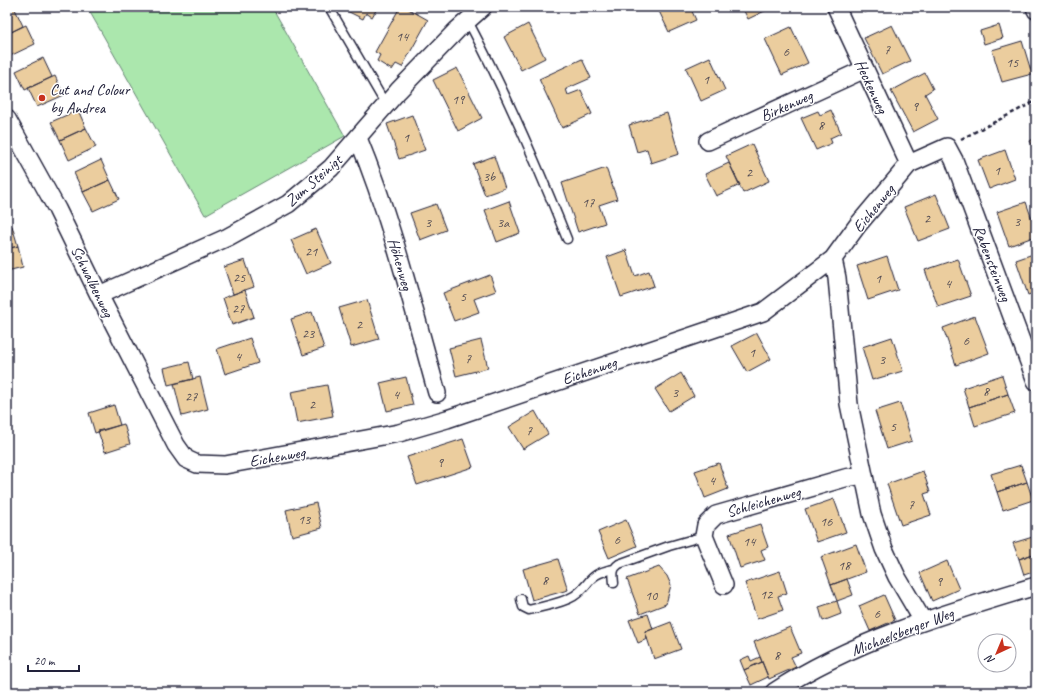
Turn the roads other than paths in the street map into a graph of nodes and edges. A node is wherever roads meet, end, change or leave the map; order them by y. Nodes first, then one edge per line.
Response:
1 (329, 7) edge
2 (483, 7) edge
3 (836, 7) edge
4 (468, 20) junction
5 (864, 69) junction
6 (386, 105) junction
7 (7, 119) edge
8 (358, 138) junction
9 (708, 141) dead end
10 (947, 147) joint
11 (909, 164) junction
12 (567, 239) dead end
13 (833, 259) junction
14 (99, 295) junction
15 (1036, 381) edge
16 (436, 393) dead end
17 (176, 445) joint
18 (863, 475) junction
19 (704, 536) junction
20 (614, 569) junction
21 (614, 583) dead end
22 (724, 585) dead end
23 (1036, 586) edge
24 (521, 599) dead end
25 (923, 621) junction
26 (774, 692) edge

1 - 6 lane
2 - 4 street, Zum Steinigt
3 - 5 street, Heckenweg
4 - 6 street, Zum Steinigt
4 - 12 lane
5 - 9 street, Birkenweg
5 - 11 street, Heckenweg
6 - 8 street, Zum Steinigt
7 - 14 street, Schwalbenweg
8 - 14 street, Zum Steinigt
8 - 16 street, Höhenweg
10 - 11 street, Eichenweg
10 - 15 street, Rabensteinweg
11 - 13 street, Eichenweg
13 - 17 street, Eichenweg
13 - 18 street
14 - 17 street, Schwalbenweg
18 - 19 street, Schleichenweg
18 - 25 street
19 - 20 lane
19 - 22 street
20 - 21 lane
20 - 24 lane
23 - 25 street, Michaelsberger Weg
25 - 26 street, Michaelsberger Weg

